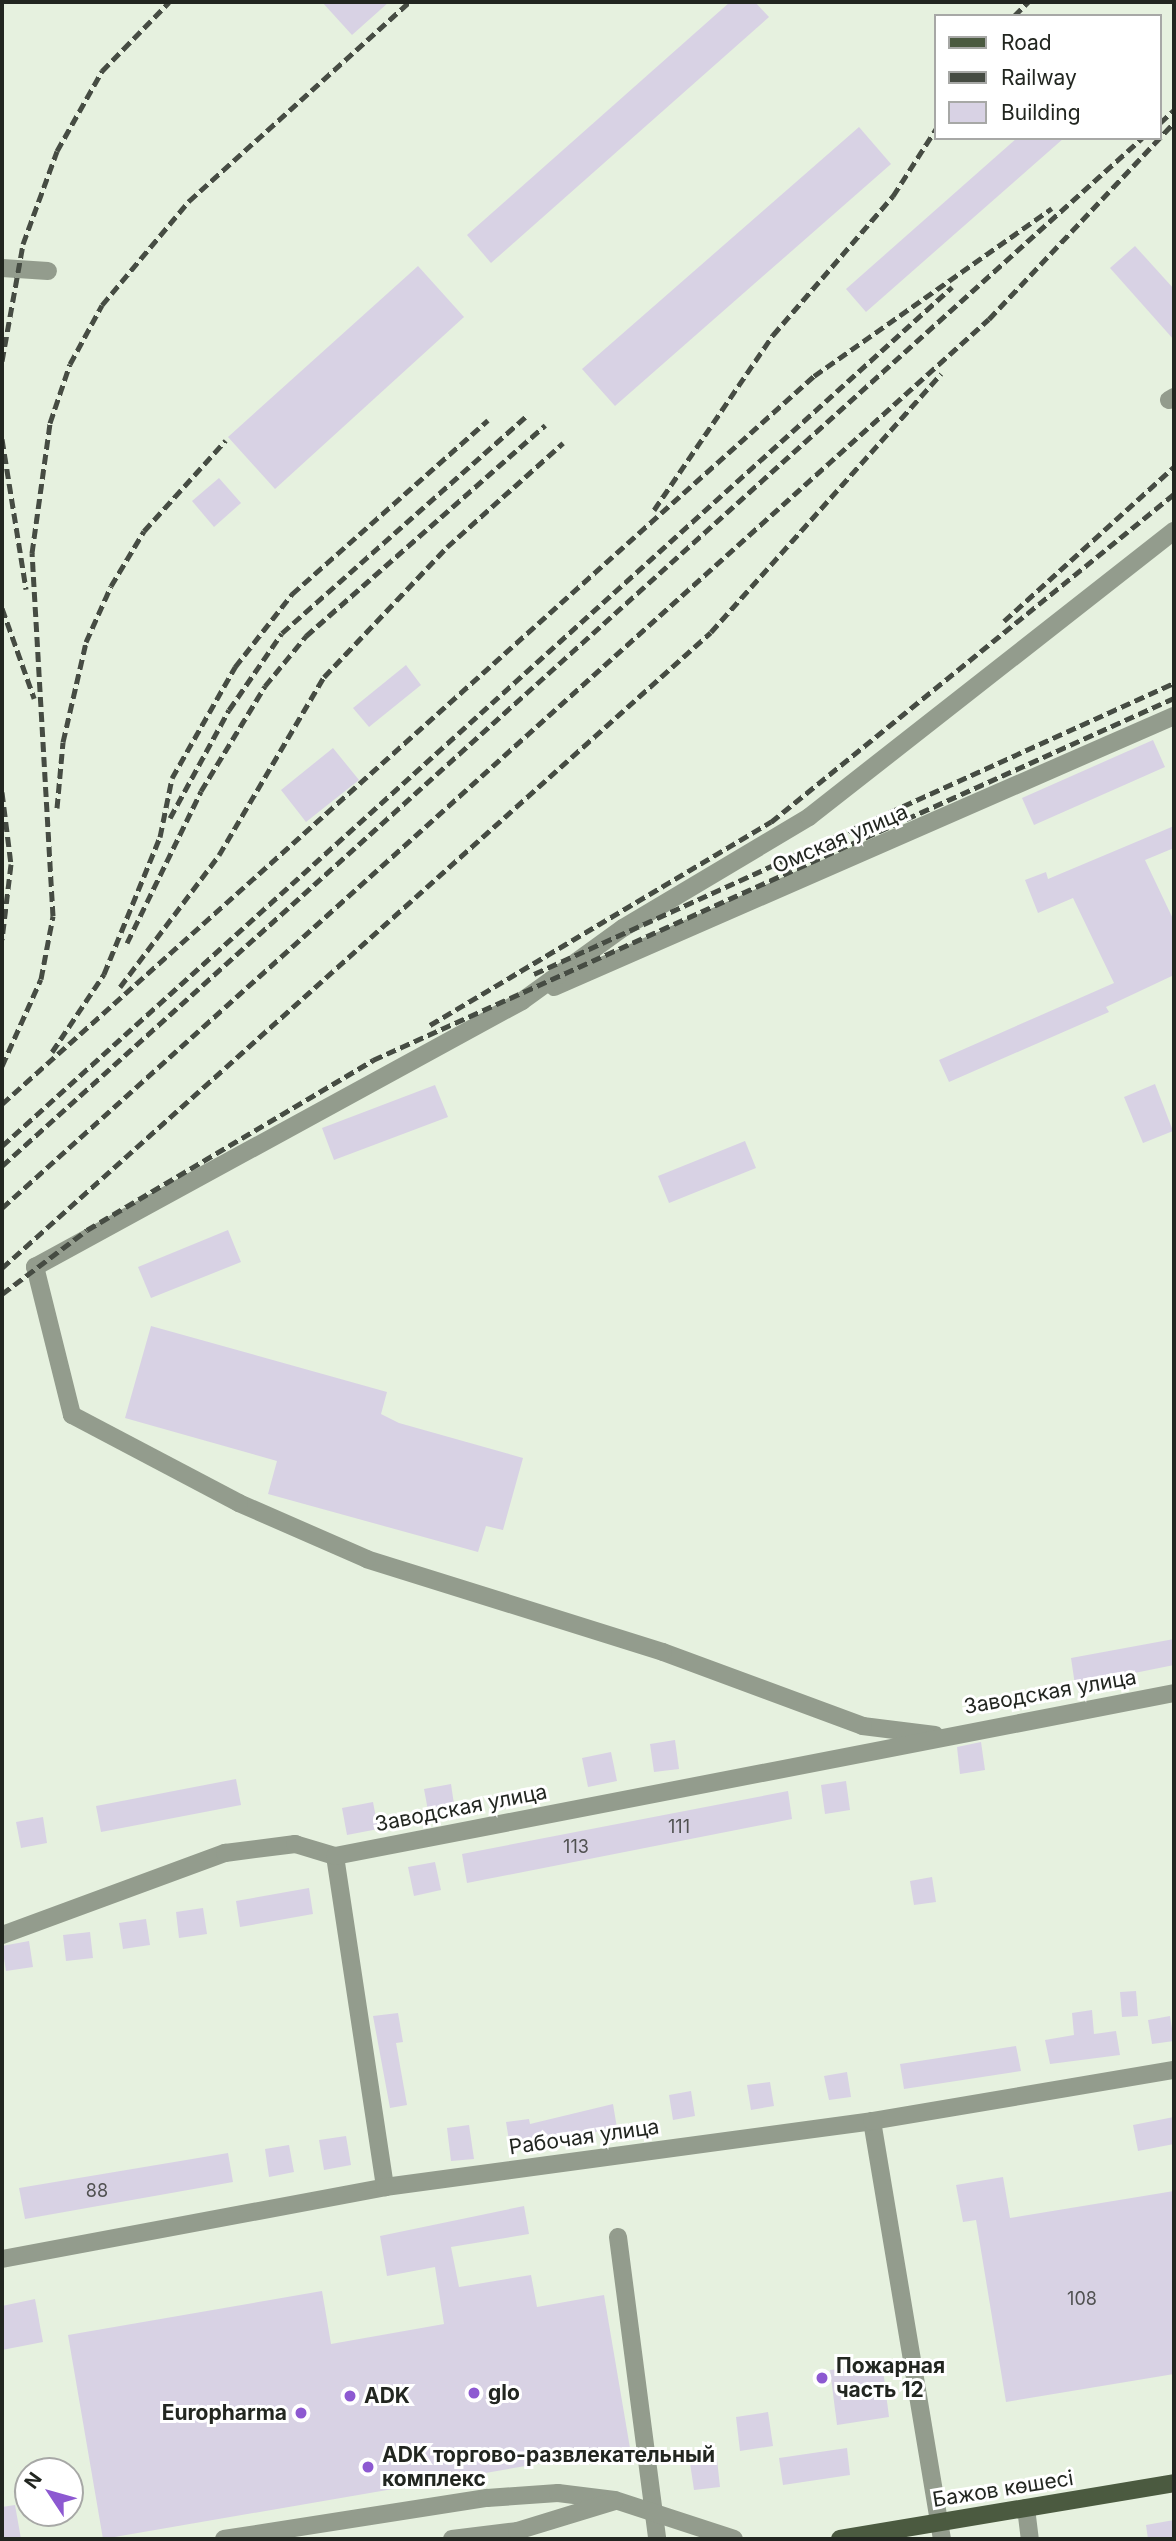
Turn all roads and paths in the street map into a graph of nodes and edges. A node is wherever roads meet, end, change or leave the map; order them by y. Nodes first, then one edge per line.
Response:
1 (2, 268) edge
2 (48, 271) dead end
3 (1174, 531) edge
4 (1174, 716) edge
5 (522, 1001) junction
6 (1174, 1693) edge
7 (934, 1735) junction
8 (335, 1856) junction
9 (4, 1934) edge
10 (1174, 2070) edge
11 (872, 2121) junction
12 (385, 2188) junction
13 (618, 2237) dead end
14 (2, 2259) edge
15 (1174, 2483) edge
16 (615, 2500) junction
17 (1026, 2508) junction
18 (650, 2512) junction
19 (940, 2531) edge
20 (224, 2539) edge
21 (452, 2539) edge
22 (657, 2539) edge
23 (734, 2539) edge
24 (840, 2539) edge
25 (1030, 2539) edge

1 - 2 street
3 - 5 street
4 - 5 street, Омская улица
5 - 7 street, Заводская улица
6 - 7 street, Заводская улица
7 - 8 street, Заводская улица
8 - 9 street, Заводская улица
8 - 12 street
10 - 11 street, Рабочая улица
11 - 12 street, Рабочая улица
11 - 19 street
12 - 14 street, Рабочая улица
13 - 18 street
15 - 17 main road, Бажов көшесі
16 - 18 street
16 - 20 street
16 - 21 street
17 - 19 main road, Бажов көшесі
17 - 25 street
18 - 22 street
18 - 23 street
19 - 24 main road, Бажов көшесі

